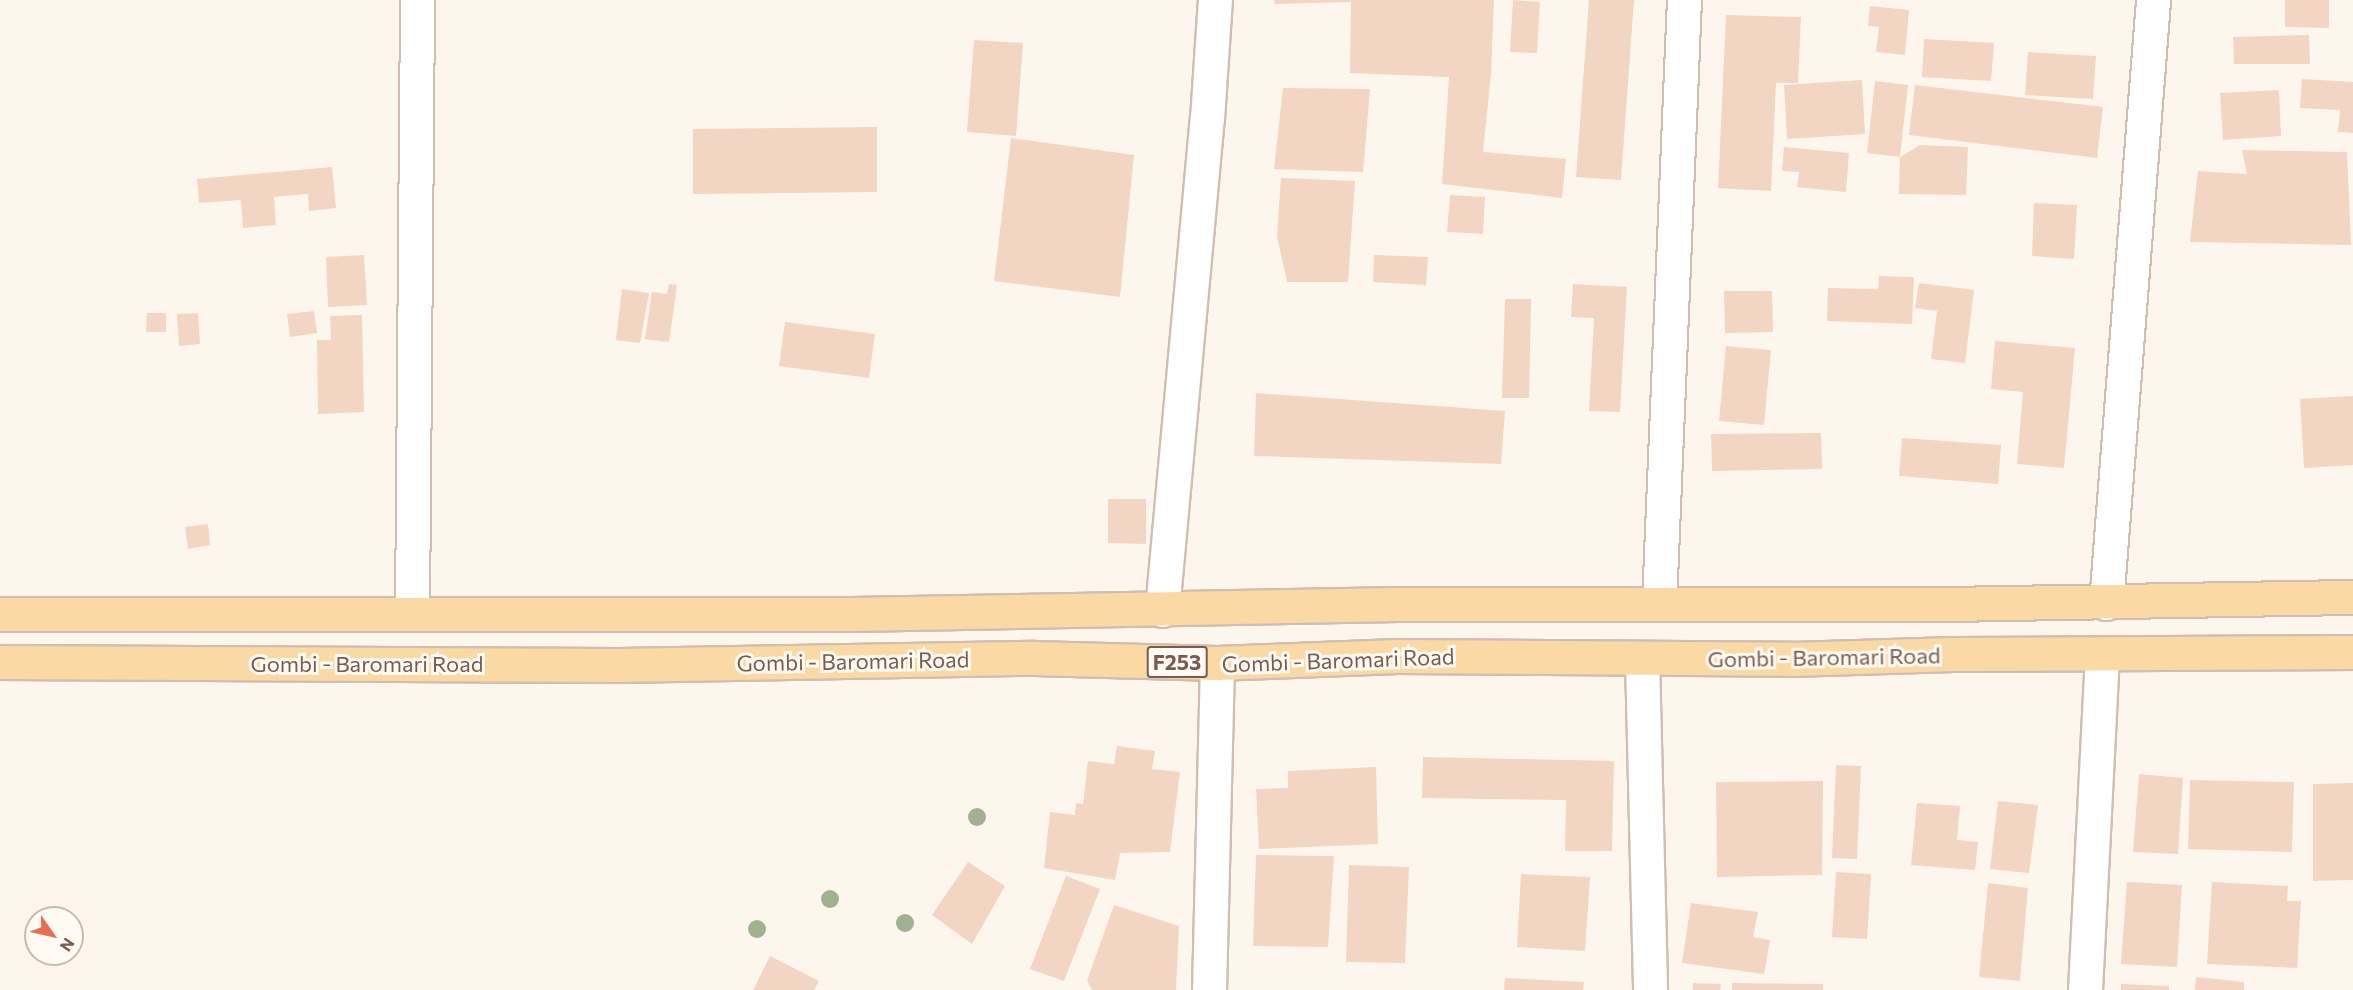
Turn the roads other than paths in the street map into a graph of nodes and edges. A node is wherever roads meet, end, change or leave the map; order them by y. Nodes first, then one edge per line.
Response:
1 (417, 0) edge
2 (1215, 0) edge
3 (1684, 0) edge
4 (2153, 0) edge
5 (2353, 597) edge
6 (1659, 603) junction
7 (2106, 603) junction
8 (1162, 610) junction
9 (275, 613) junction
10 (412, 613) junction
11 (0, 614) edge
12 (2353, 652) edge
13 (2102, 654) junction
14 (1642, 659) junction
15 (0, 662) edge
16 (1217, 663) junction
17 (268, 665) junction
18 (1209, 990) edge
19 (1650, 990) edge
20 (2085, 990) edge

1 - 10 street
2 - 8 street
3 - 6 street
4 - 7 street
5 - 7 main road
6 - 7 main road
6 - 8 main road
8 - 10 main road
9 - 10 main road
9 - 11 main road
9 - 17 main road
12 - 13 main road, Gombi - Baromari Road / F253
13 - 14 main road, Gombi - Baromari Road / F253
13 - 20 street
14 - 16 main road, Gombi - Baromari Road / F253
14 - 19 street
15 - 17 main road, Gombi - Baromari Road / F253
16 - 17 main road, Gombi - Baromari Road / F253
16 - 18 street

